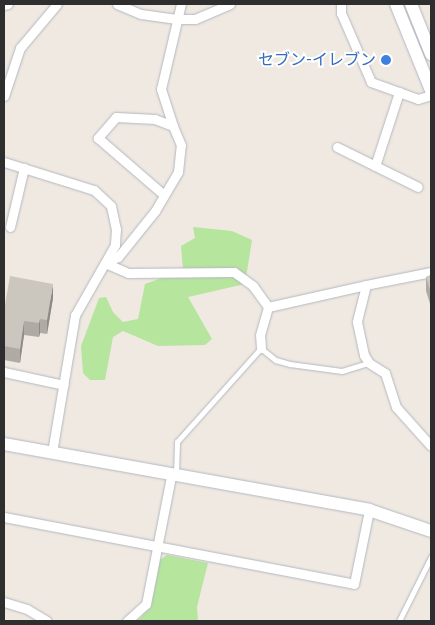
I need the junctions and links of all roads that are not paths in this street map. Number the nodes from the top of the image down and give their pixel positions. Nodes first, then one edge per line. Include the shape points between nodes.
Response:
1 (8, 4) edge
2 (57, 4) edge
3 (117, 4) edge
4 (181, 4) edge
5 (230, 4) edge
6 (341, 4) edge
7 (396, 4) edge
8 (411, 4) edge
9 (4, 5) edge
10 (177, 19) junction
11 (431, 54) edge
12 (431, 90) edge
13 (399, 92) junction
14 (431, 95) edge
15 (4, 96) edge
16 (173, 126) junction
17 (337, 147) dead end
18 (4, 162) edge
19 (375, 166) junction
20 (24, 168) junction
21 (418, 187) dead end
22 (164, 195) junction
23 (8, 215) edge
24 (10, 227) dead end
25 (106, 262) junction
26 (431, 272) edge
27 (366, 285) junction
28 (268, 307) junction
29 (261, 348) junction
30 (369, 363) junction
31 (4, 372) edge
32 (64, 385) junction
33 (4, 444) edge
34 (431, 446) edge
35 (52, 452) junction
36 (173, 477) junction
37 (369, 510) junction
38 (4, 517) edge
39 (431, 532) edge
40 (158, 546) junction
41 (431, 557) edge
42 (4, 602) edge
43 (47, 621) edge
44 (127, 621) edge
45 (398, 621) edge

1 - 9 street
2 - 15 street via 20,48
3 - 10 street via 141,14
4 - 10 street
5 - 10 street via 195,19
6 - 13 street via 341,13 371,82
7 - 12 street
8 - 11 street
10 - 16 street via 161,89
13 - 14 street via 418,99
13 - 19 street
16 - 22 street via 181,145 178,172
16 - 22 street via 155,119 116,117 98,138
17 - 19 street
18 - 20 street
19 - 21 street
20 - 23 street
20 - 25 street via 94,190 111,206 116,229 115,245
22 - 25 street via 118,257
23 - 24 street
25 - 28 street via 128,273 234,272 253,286
25 - 32 street via 75,314
26 - 27 street
27 - 28 street
27 - 30 street via 357,322 364,355
28 - 29 street via 260,335
29 - 30 lane via 276,360 290,364 342,370
29 - 36 lane via 177,442
30 - 34 street via 385,373 396,407
31 - 32 street
32 - 35 street
33 - 35 street
35 - 36 street
36 - 37 street
36 - 40 street
37 - 39 street
37 - 40 street via 354,584
38 - 40 street
40 - 44 street via 146,604
41 - 45 lane
42 - 43 street via 27,609

